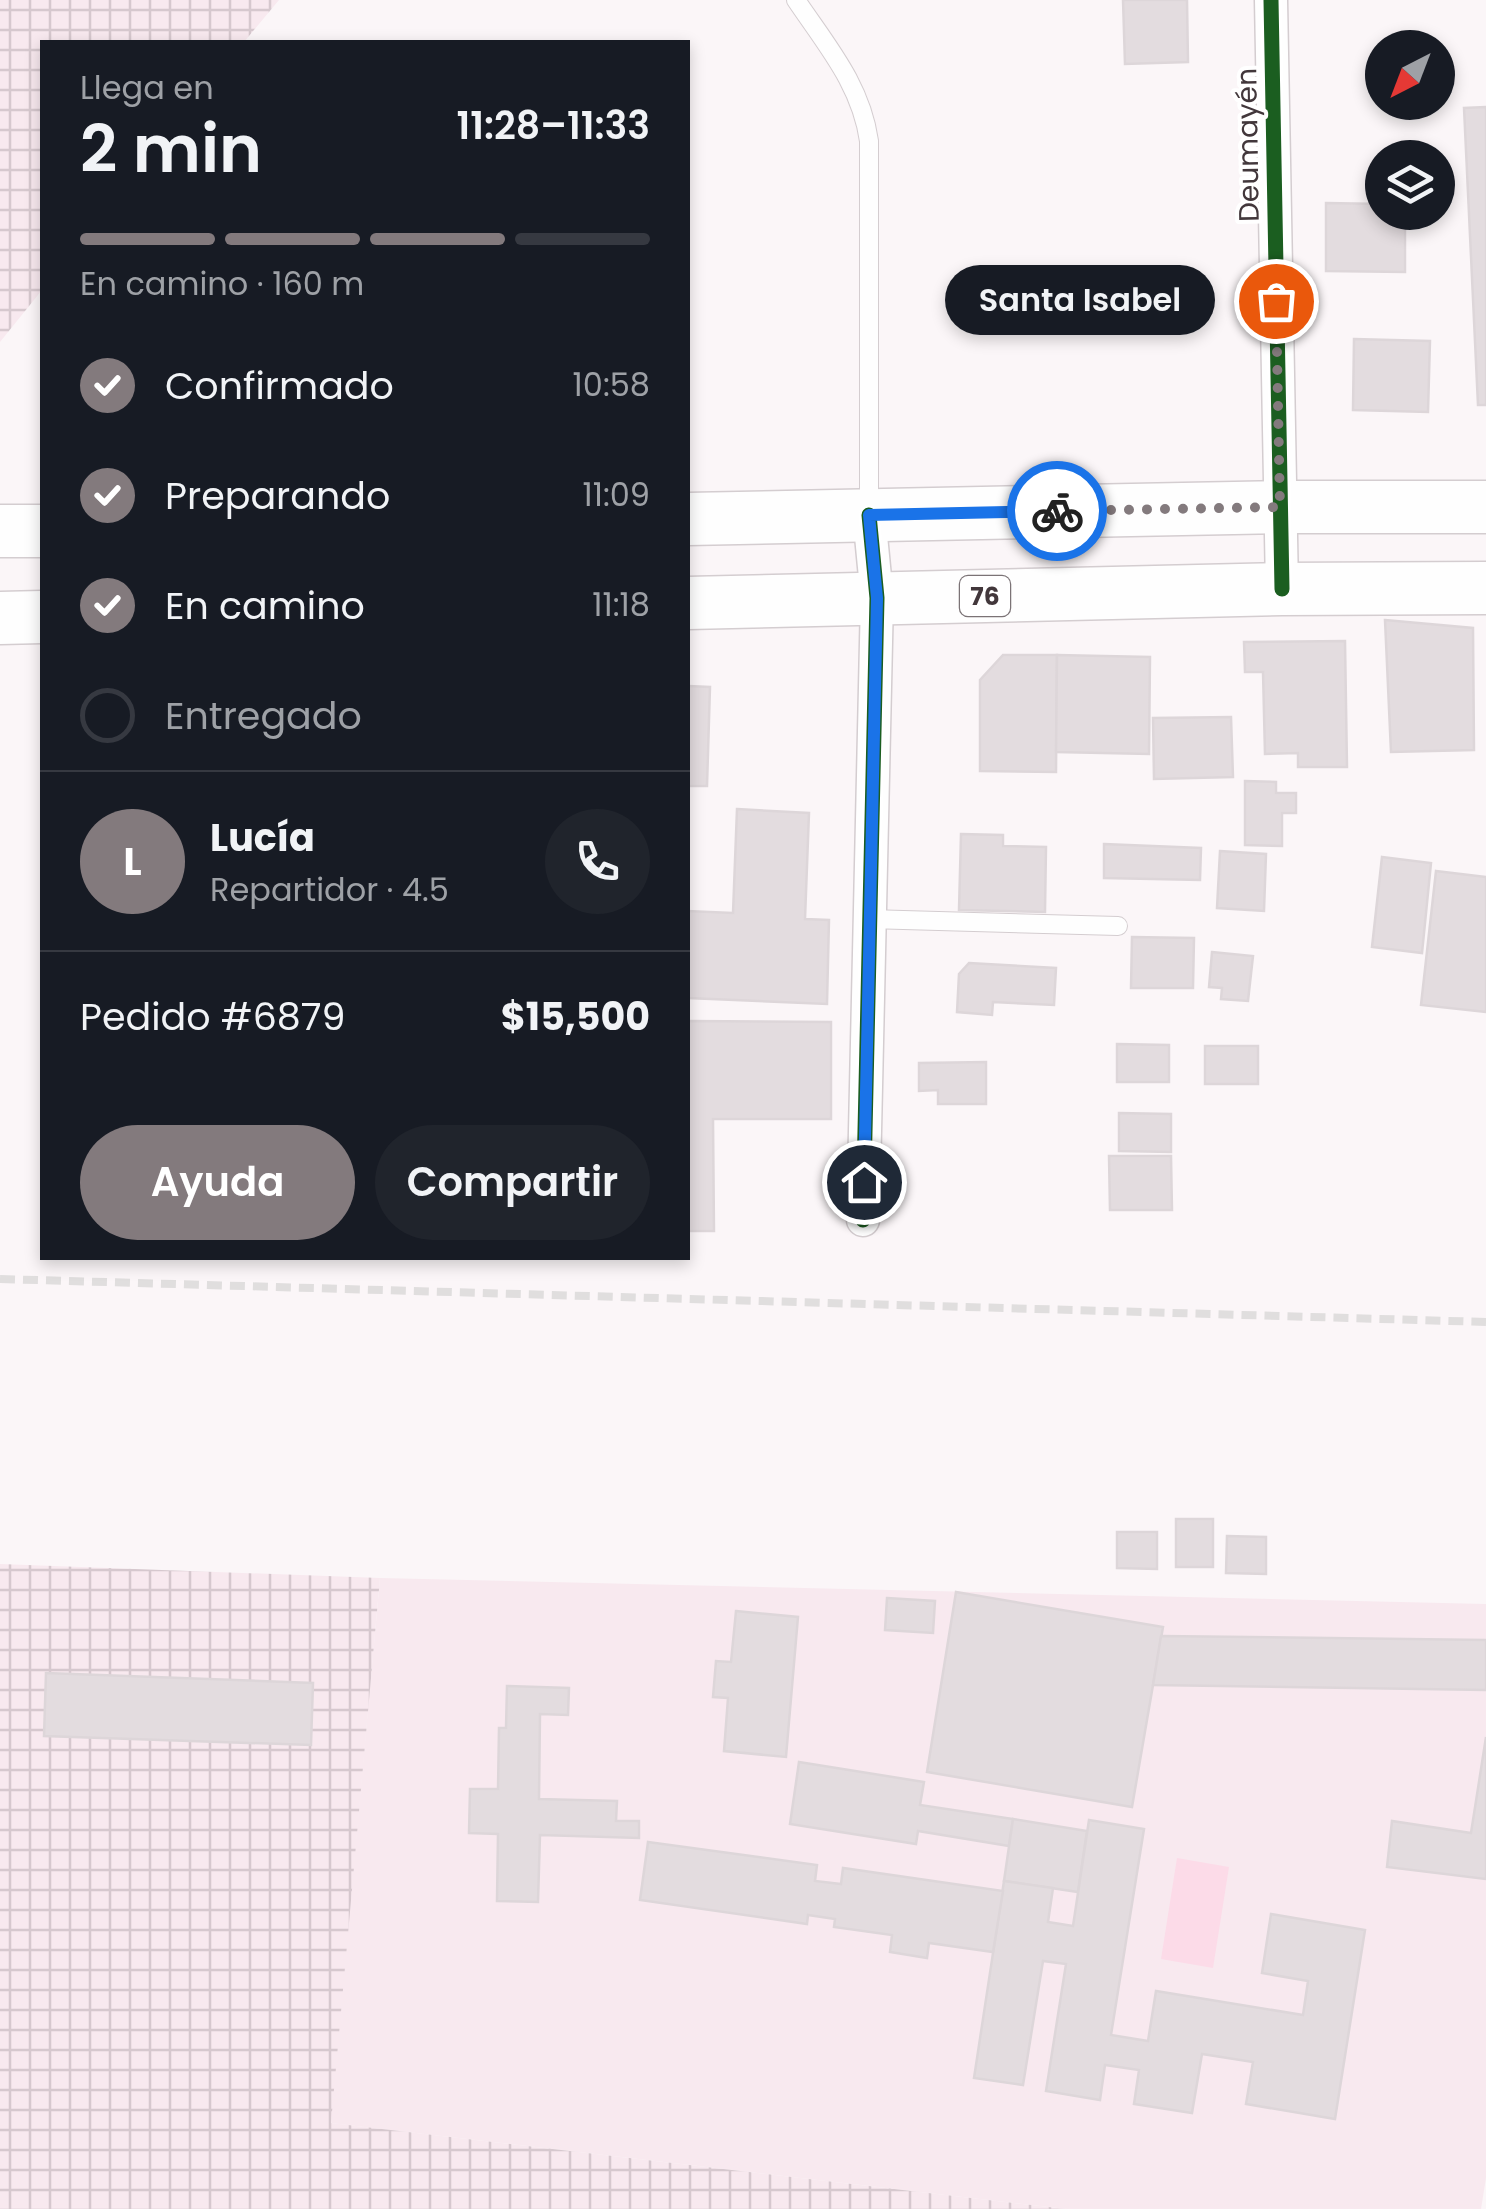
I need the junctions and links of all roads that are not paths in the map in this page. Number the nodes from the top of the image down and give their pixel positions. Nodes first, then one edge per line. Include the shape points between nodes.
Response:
1 (796, 0) edge
2 (1271, 0) edge
3 (1280, 507) junction
4 (1486, 507) edge
5 (869, 515) junction
6 (690, 518) edge
7 (40, 530) edge
8 (0, 532) edge
9 (1486, 588) edge
10 (1282, 589) junction
11 (877, 598) junction
12 (690, 602) edge
13 (40, 617) edge
14 (0, 618) edge
15 (868, 919) junction
16 (1118, 926) dead end
17 (863, 1220) dead end

1 - 5 lane via 854,89 869,141
2 - 3 street, Deumayén
3 - 4 main road
3 - 5 main road
3 - 10 street, Deumayén
5 - 6 main road
5 - 11 street
7 - 8 main road
9 - 10 main road, 76
10 - 11 main road, 76
11 - 12 main road, 76
11 - 15 street
13 - 14 main road
15 - 16 lane
15 - 17 street

